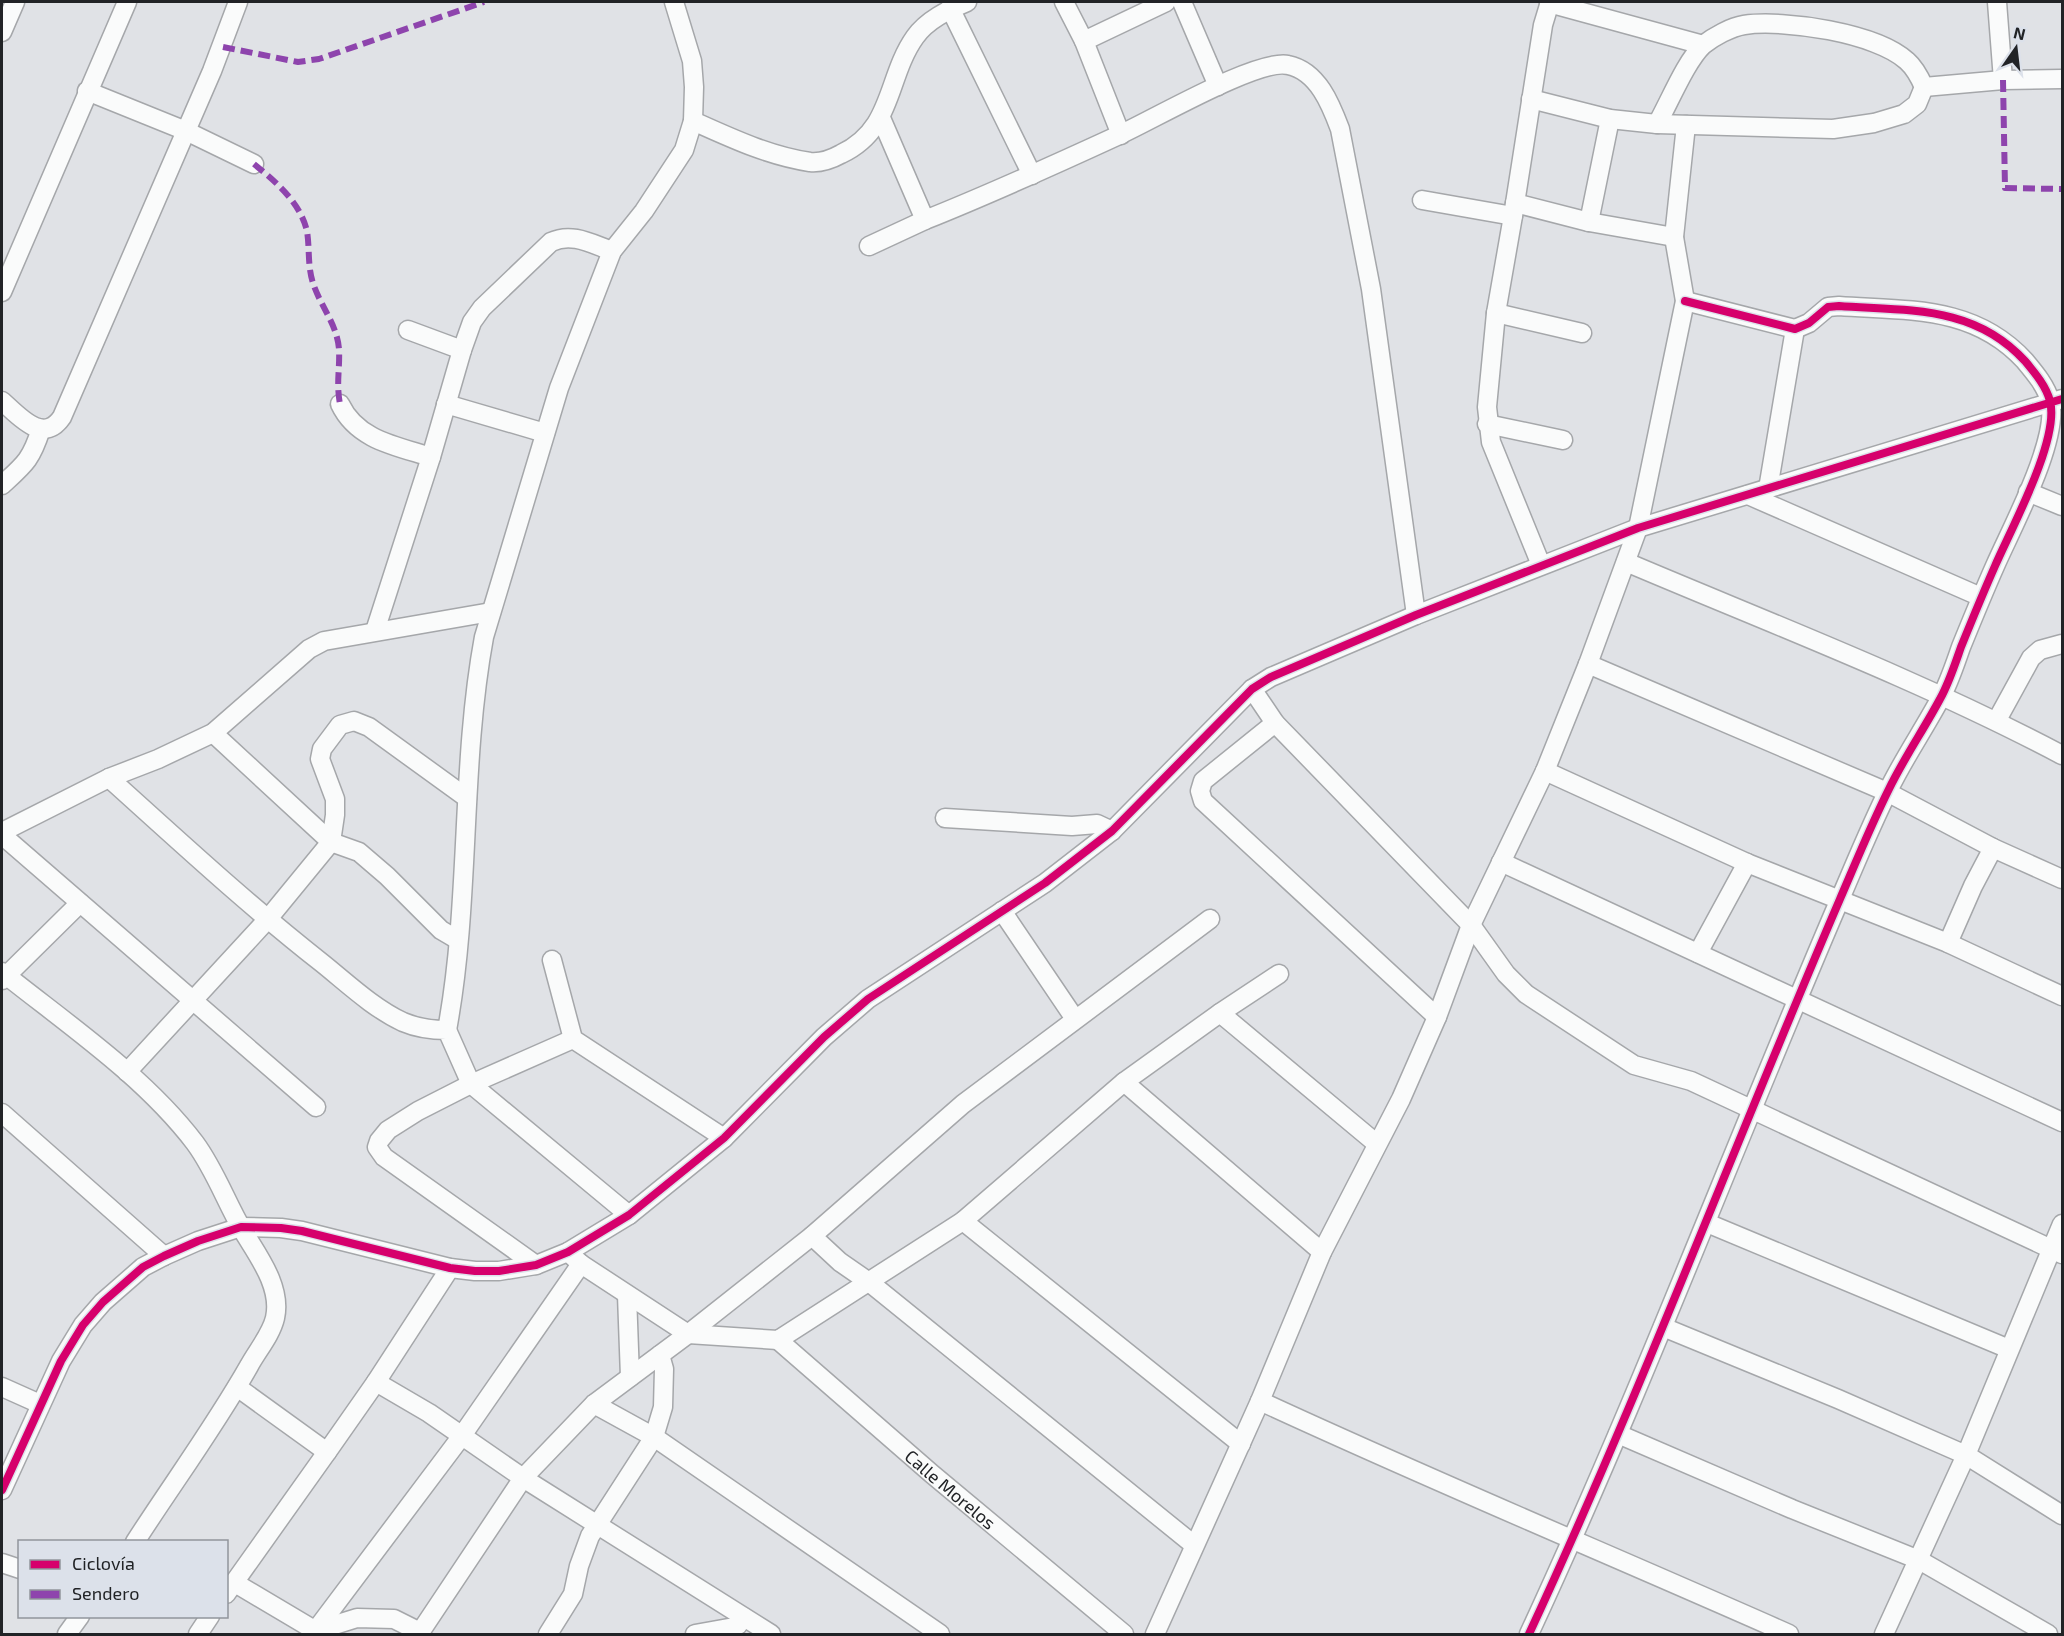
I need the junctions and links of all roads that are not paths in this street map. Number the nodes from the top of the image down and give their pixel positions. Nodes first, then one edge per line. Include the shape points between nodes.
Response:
1 (15, 2) edge
2 (127, 2) edge
3 (238, 2) edge
4 (674, 2) edge
5 (1064, 2) edge
6 (1166, 2) edge
7 (1182, 2) edge
8 (1549, 2) edge
9 (1998, 2) edge
10 (959, 5) edge
11 (1613, 10) edge
12 (2, 32) edge
13 (1084, 41) junction
14 (1703, 45) junction
15 (2062, 79) edge
16 (2003, 80) junction
17 (1218, 86) junction
18 (1924, 87) junction
19 (87, 91) junction
20 (1531, 99) junction
21 (881, 118) junction
22 (1610, 119) junction
23 (693, 122) junction
24 (1657, 124) junction
25 (1686, 125) junction
26 (186, 131) junction
27 (1121, 135) junction
28 (254, 164) dead end
29 (1032, 175) junction
30 (1422, 200) dead end
31 (1514, 209) junction
32 (925, 220) junction
33 (1589, 222) junction
34 (1674, 237) junction
35 (869, 246) dead end
36 (612, 251) junction
37 (2, 292) edge
38 (1685, 302) junction
39 (1496, 313) junction
40 (1795, 329) junction
41 (408, 330) dead end
42 (1582, 333) dead end
43 (462, 350) junction
44 (2, 401) edge
45 (2057, 401) edge
46 (340, 404) dead end
47 (446, 404) junction
48 (1487, 424) junction
49 (41, 429) junction
50 (545, 433) junction
51 (1563, 440) dead end
52 (431, 457) junction
53 (2, 485) edge
54 (1768, 489) junction
55 (2028, 492) junction
56 (1748, 495) junction
57 (2062, 506) edge
58 (1638, 528) junction
59 (1626, 561) junction
60 (1541, 565) junction
61 (1982, 597) junction
62 (491, 612) junction
63 (1416, 615) junction
64 (375, 631) junction
65 (2062, 644) edge
66 (1588, 664) junction
67 (1252, 689) junction
68 (1942, 696) junction
69 (1997, 720) junction
70 (1275, 723) junction
71 (213, 734) junction
72 (2062, 755) edge
73 (1545, 771) junction
74 (109, 778) junction
75 (1887, 792) junction
76 (467, 798) junction
77 (945, 818) dead end
78 (1112, 831) junction
79 (2, 834) edge
80 (331, 842) junction
81 (1993, 848) junction
82 (1500, 862) junction
83 (1747, 863) junction
84 (2062, 879) edge
85 (1840, 900) junction
86 (80, 903) junction
87 (1002, 911) junction
88 (1210, 919) dead end
89 (267, 920) junction
90 (1471, 925) junction
91 (458, 939) junction
92 (1948, 942) junction
93 (1698, 952) junction
94 (552, 960) dead end
95 (1279, 974) dead end
96 (3, 976) edge
97 (2062, 996) edge
98 (1799, 999) junction
99 (192, 1000) junction
100 (1220, 1013) junction
101 (1437, 1017) junction
102 (1075, 1018) junction
103 (447, 1030) junction
104 (573, 1039) junction
105 (128, 1072) junction
106 (1124, 1082) junction
107 (471, 1084) junction
108 (316, 1107) dead end
109 (1754, 1109) junction
110 (2, 1113) edge
111 (2062, 1122) edge
112 (724, 1138) junction
113 (1377, 1144) junction
114 (629, 1215) junction
115 (963, 1221) junction
116 (1707, 1222) junction
117 (2062, 1224) edge
118 (241, 1227) junction
119 (812, 1236) junction
120 (2057, 1251) edge
121 (1323, 1252) junction
122 (164, 1256) junction
123 (574, 1258) junction
124 (536, 1264) junction
125 (450, 1268) junction
126 (869, 1282) junction
127 (627, 1295) junction
128 (1663, 1327) junction
129 (688, 1334) junction
130 (778, 1340) junction
131 (2009, 1349) junction
132 (660, 1355) junction
133 (630, 1377) junction
134 (376, 1382) junction
135 (2, 1387) edge
136 (237, 1387) junction
137 (1260, 1401) junction
138 (40, 1404) junction
139 (594, 1404) junction
140 (1618, 1434) junction
141 (461, 1437) junction
142 (654, 1437) junction
143 (1241, 1444) junction
144 (327, 1452) junction
145 (1966, 1455) junction
146 (523, 1478) junction
147 (2, 1491) edge
148 (2062, 1515) edge
149 (597, 1525) junction
150 (1574, 1539) junction
151 (136, 1540) edge
152 (1194, 1545) junction
153 (1919, 1560) junction
154 (2, 1563) edge
155 (18, 1568) edge
156 (231, 1588) edge
157 (743, 1617) junction
158 (79, 1618) edge
159 (209, 1618) edge
160 (316, 1633) edge
161 (420, 1633) edge
162 (67, 1635) edge
163 (198, 1635) edge
164 (548, 1635) edge
165 (695, 1635) edge
166 (771, 1635) edge
167 (940, 1635) edge
168 (1124, 1635) edge
169 (1155, 1635) edge
170 (1529, 1635) edge
171 (1789, 1635) edge
172 (1884, 1635) edge
173 (2048, 1635) edge

1 - 12 street
2 - 19 street
3 - 26 street
4 - 23 street via 692,61
5 - 13 street
6 - 13 street
7 - 17 street
8 - 11 street
8 - 20 street
9 - 16 street
10 - 21 street via 932,20 911,43
10 - 29 street
11 - 14 street
13 - 27 street
14 - 18 street via 1742,25 1828,30 1858,37 1906,60
14 - 24 street
15 - 16 street
16 - 18 street
17 - 27 street
17 - 63 street via 1264,67 1288,65 1322,89 1336,118 1371,290
18 - 25 street via 1917,104 1904,114 1833,129
19 - 26 street
19 - 37 street
20 - 22 street
20 - 31 street
21 - 23 street via 854,148 830,160 812,162 747,145
21 - 32 street
22 - 24 street
22 - 33 street
23 - 36 street via 684,150
24 - 25 street
25 - 34 street
26 - 28 street
26 - 49 street via 62,417 52,428
27 - 29 street
29 - 32 street
30 - 31 street
31 - 33 street
31 - 39 street
32 - 35 street
33 - 34 street
34 - 38 street
36 - 43 street via 563,236 551,242 482,308 472,322
36 - 50 street
38 - 40 street
38 - 58 street
39 - 42 street
39 - 48 street
40 - 45 street via 1828,307 1839,306 1939,313 1965,320 2019,354
40 - 54 street
41 - 43 street
43 - 47 street
44 - 49 street
45 - 54 street
45 - 55 street via 2046,446
46 - 52 street via 346,418 360,430
47 - 50 street
47 - 52 street
48 - 51 street
48 - 60 street
49 - 53 street via 33,453
50 - 62 street
52 - 64 street
54 - 56 street
55 - 57 street
55 - 61 street
56 - 58 street
56 - 61 street
58 - 59 street
58 - 60 street
59 - 66 street
59 - 68 street
60 - 63 street
61 - 68 street
62 - 64 street
62 - 76 street via 478,669
63 - 67 street via 1271,677
64 - 71 street via 324,641 309,648
65 - 69 street via 2040,650 2031,658
66 - 73 street
66 - 75 street
67 - 70 street
67 - 78 street
68 - 69 street
68 - 75 street
69 - 72 street
70 - 90 street
70 - 101 street via 1203,781 1203,801
71 - 74 street
71 - 80 street
73 - 82 street
73 - 83 street
74 - 79 street
74 - 89 street
75 - 81 street
75 - 85 street
76 - 80 street via 369,727 346,722 327,741 320,759 334,799
76 - 91 street
77 - 78 street via 1097,824
78 - 87 street via 1046,883
79 - 86 street
80 - 89 street
80 - 91 street via 359,852 441,930
81 - 84 street
81 - 92 street
82 - 90 street
82 - 93 street
83 - 85 street
83 - 93 street
85 - 92 street
85 - 98 street
86 - 96 street
86 - 99 street
87 - 102 street
87 - 112 street via 868,999 824,1037
88 - 102 street
89 - 99 street
89 - 103 street via 387,1013 416,1027
90 - 101 street
90 - 109 street via 1506,974 1526,994 1612,1052 1634,1065 1691,1081
91 - 103 street
92 - 97 street
93 - 98 street
94 - 104 street
95 - 100 street
96 - 105 street
98 - 109 street
98 - 111 street
99 - 105 street
99 - 108 street
100 - 106 street
100 - 113 street
101 - 113 street
102 - 119 street via 963,1104
103 - 107 street
104 - 107 street
104 - 112 street
105 - 118 street via 193,1142 209,1164
106 - 115 street
106 - 121 street
107 - 114 street
107 - 124 street via 388,1130 377,1147 384,1157
109 - 116 street
109 - 120 street
110 - 122 street
112 - 114 street
113 - 121 street
114 - 123 street
115 - 126 street
115 - 143 street
116 - 128 street
116 - 131 street
117 - 120 street
118 - 122 street
118 - 125 street via 302,1231
118 - 136 street via 269,1276 276,1308 273,1324
119 - 126 street
119 - 129 street
120 - 131 street
121 - 137 street
122 - 138 street via 123,1283 90,1318 61,1361
123 - 124 street
123 - 127 street
123 - 141 street
124 - 125 street via 499,1271
125 - 134 street
126 - 130 street
126 - 152 street
127 - 129 street
127 - 133 street
128 - 140 street
128 - 145 street
129 - 130 street
129 - 132 street
130 - 168 street, Calle Morelos
131 - 145 street
132 - 133 street
132 - 142 street via 664,1369 663,1407
133 - 139 street
134 - 141 street
134 - 144 street
135 - 138 street
136 - 144 street
136 - 151 street
137 - 143 street
137 - 150 street
138 - 147 street
139 - 142 street
139 - 146 street
140 - 150 street
140 - 153 street
141 - 146 street
141 - 160 street
142 - 149 street
142 - 167 street
143 - 152 street
144 - 156 street
145 - 148 street
145 - 153 street
146 - 149 street
146 - 161 street
149 - 157 street
149 - 164 street via 579,1566 573,1594
150 - 170 street
150 - 171 street
152 - 169 street
153 - 172 street
153 - 173 street
154 - 155 street
156 - 160 street
157 - 165 street via 734,1628
157 - 166 street
158 - 162 street
159 - 163 street
160 - 161 street via 357,1617 394,1619

